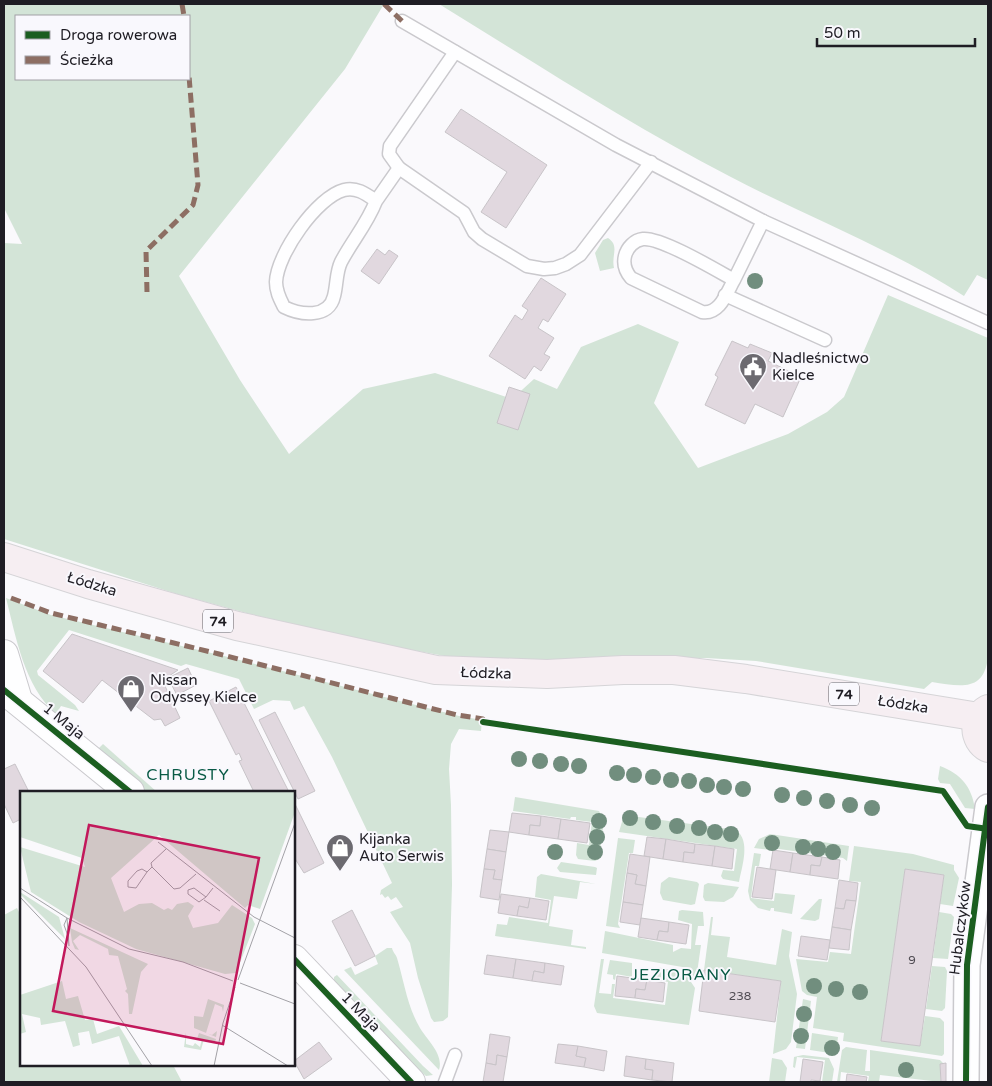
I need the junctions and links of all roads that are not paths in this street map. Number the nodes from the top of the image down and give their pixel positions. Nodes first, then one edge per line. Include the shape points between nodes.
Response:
1 (402, 20) dead end
2 (455, 52) junction
3 (651, 162) junction
4 (399, 168) junction
5 (376, 201) junction
6 (763, 221) junction
7 (734, 280) junction
8 (725, 295) junction
9 (988, 323) edge
10 (825, 340) dead end
11 (4, 557) edge
12 (4, 654) edge
13 (11, 695) edge
14 (984, 713) edge
15 (988, 748) edge
16 (129, 791) edge
17 (988, 807) edge
18 (295, 960) edge
19 (977, 982) edge
20 (456, 1055) dead end
21 (411, 1082) edge
22 (445, 1082) edge
23 (966, 1082) edge

1 - 2 lane
2 - 3 lane
2 - 4 lane via 390,146 389,154
3 - 4 lane via 580,255 566,264 544,269 527,266 482,239 474,232 464,213
3 - 6 lane
4 - 5 lane
5 - 5 lane via 359,190 344,190 316,208 301,227 278,272 277,291 284,307 292,312 310,314 329,305 334,296 340,263
6 - 7 lane
6 - 9 lane
7 - 8 lane
7 - 8 lane via 656,240 635,241 625,255 631,278 702,312 713,312
8 - 10 lane
11 - 14 main road, Łódzka / 74 via 237,626 436,670 547,674 674,670
12 - 13 street, 1 Maja
13 - 16 street, 1 Maja
14 - 15 main road, 74 via 976,728 978,739
17 - 19 street, Hubalczyków
18 - 21 street, 1 Maja
19 - 23 street, Hubalczyków
20 - 22 lane

